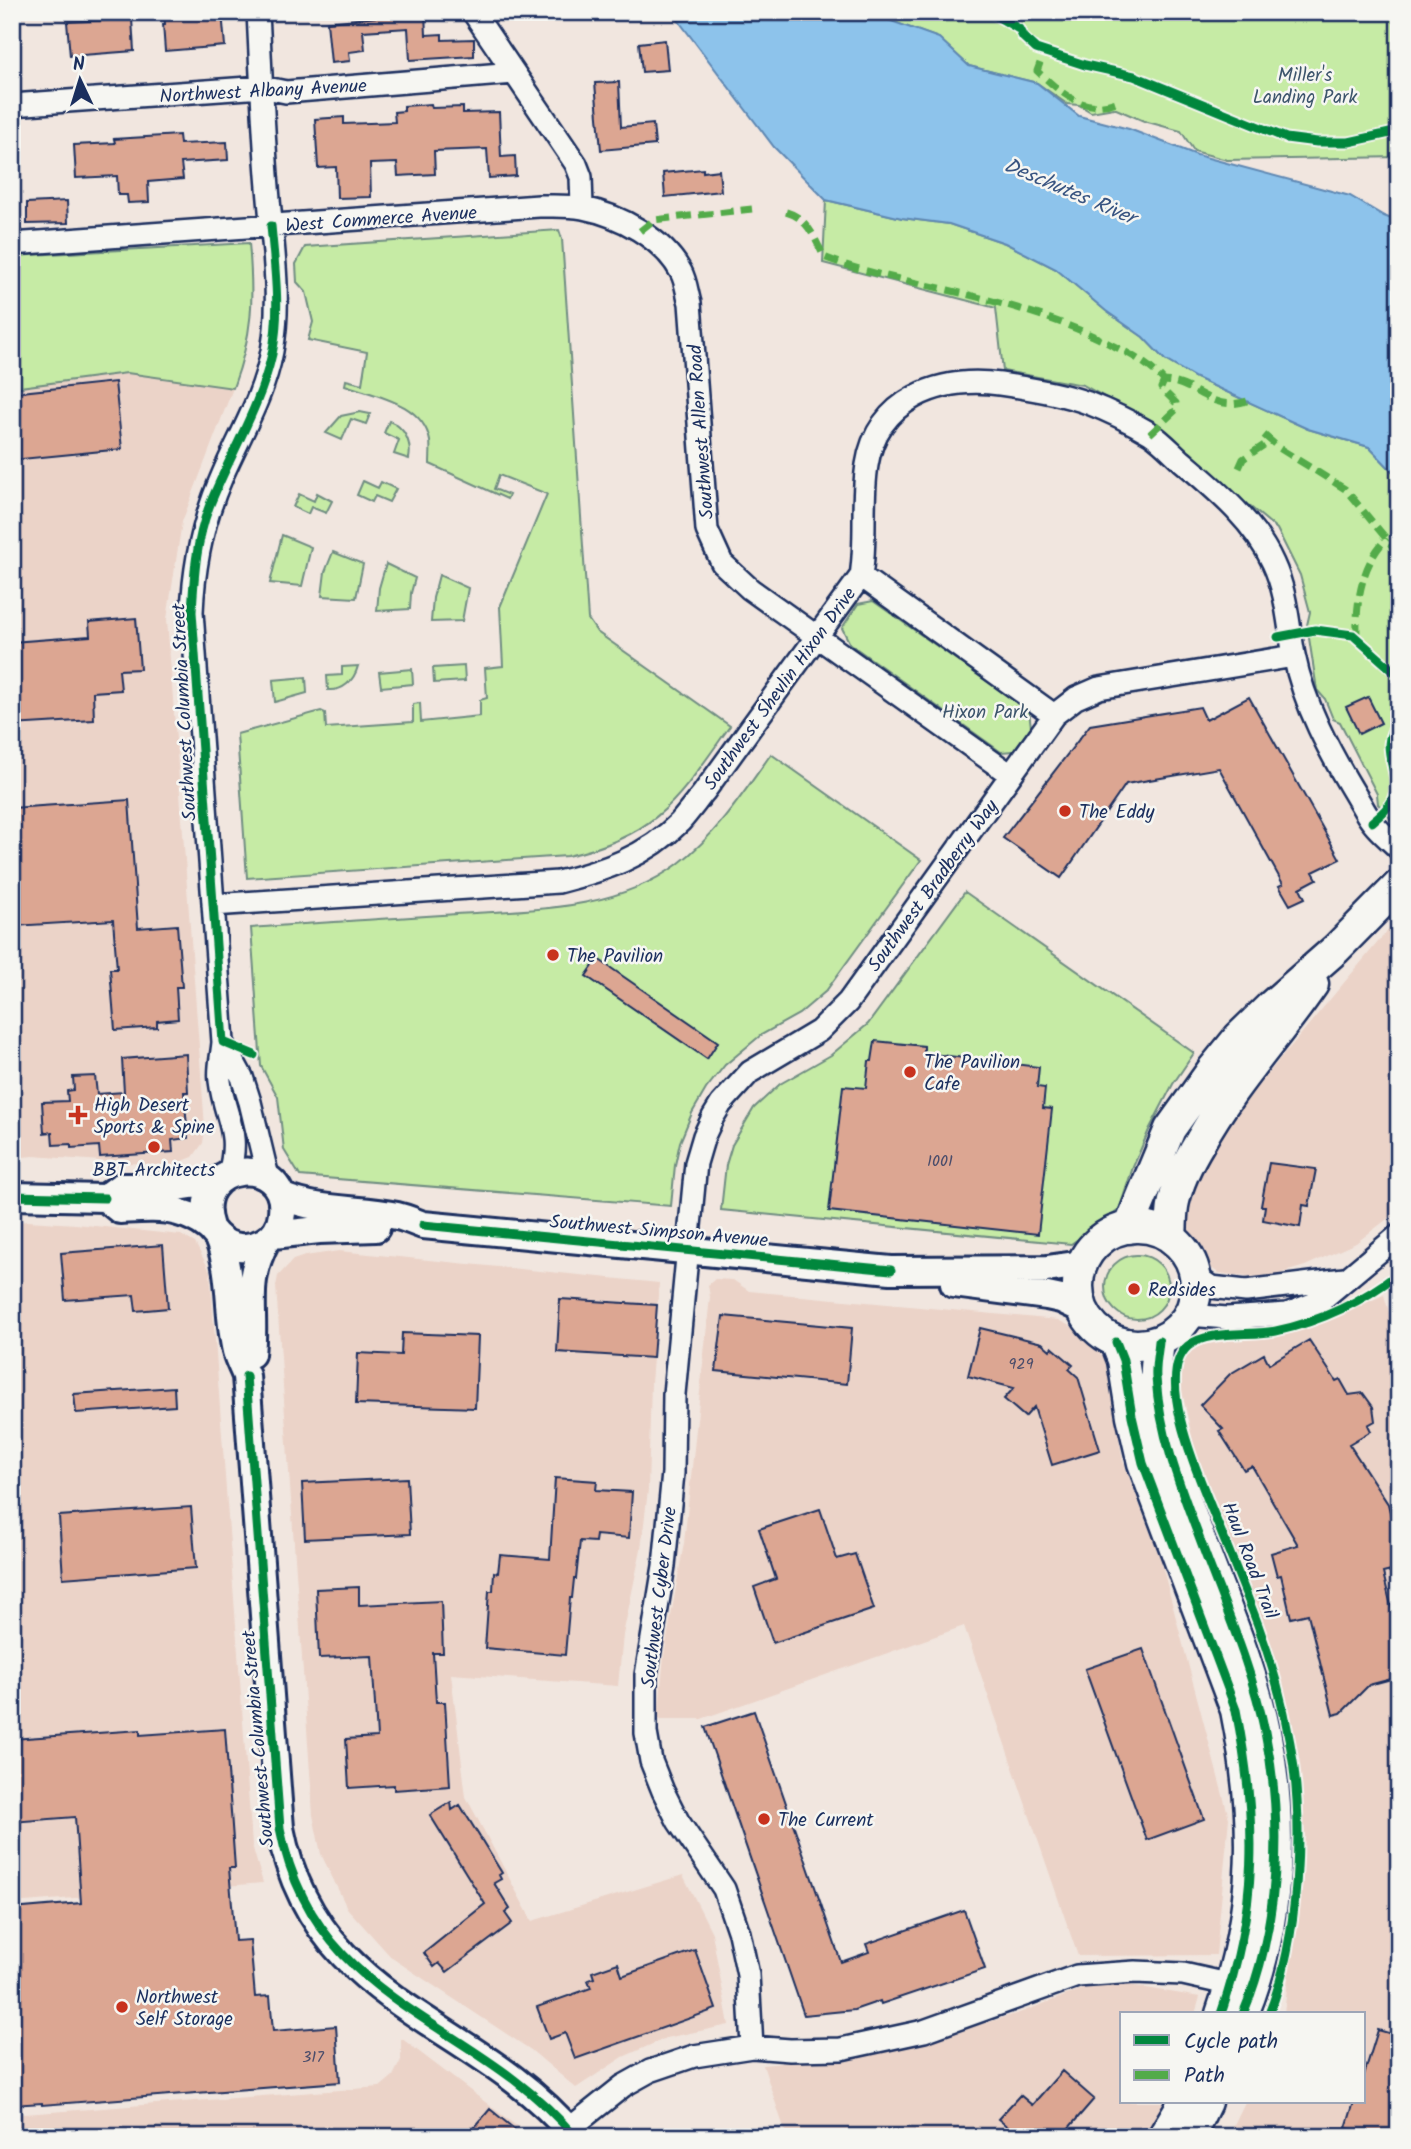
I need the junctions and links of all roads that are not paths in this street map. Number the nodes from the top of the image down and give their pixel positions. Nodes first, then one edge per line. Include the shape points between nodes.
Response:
1 (258, 12) edge
2 (473, 12) edge
3 (514, 74) junction
4 (262, 88) junction
5 (12, 105) edge
6 (582, 207) junction
7 (271, 226) junction
8 (12, 244) edge
9 (861, 576) junction
10 (817, 636) junction
11 (1294, 656) junction
12 (1054, 715) junction
13 (1011, 775) junction
14 (1399, 849) edge
15 (1394, 889) edge
16 (213, 905) junction
17 (1336, 949) junction
18 (223, 1042) junction
19 (223, 1177) junction
20 (275, 1186) junction
21 (12, 1196) edge
22 (105, 1198) junction
23 (423, 1225) junction
24 (1129, 1228) junction
25 (214, 1233) junction
26 (1399, 1236) edge
27 (270, 1238) junction
28 (1171, 1238) junction
29 (689, 1250) junction
30 (1082, 1264) junction
31 (891, 1270) junction
32 (1195, 1276) junction
33 (1343, 1279) junction
34 (1082, 1309) junction
35 (1189, 1315) junction
36 (1159, 1341) junction
37 (1116, 1342) junction
38 (246, 1376) junction
39 (1243, 1996) edge
40 (1223, 2012) edge
41 (752, 2047) junction
42 (1183, 2104) edge
43 (1205, 2104) edge
44 (567, 2134) edge
45 (1163, 2137) edge
46 (1189, 2137) edge

1 - 4 street, Southwest Columbia Street
2 - 3 street
3 - 4 street, Northwest Albany Avenue via 285,92
3 - 6 street via 576,164
4 - 5 street, Northwest Albany Avenue
4 - 7 street, Southwest Columbia Street
6 - 7 street, West Commerce Avenue via 539,206
6 - 10 street, Southwest Allen Road via 640,231 683,275 690,303 707,530 722,563 750,589
7 - 8 street, West Commerce Avenue
7 - 16 street, Southwest Columbia Street via 277,294 272,354 253,410 208,510 194,576 192,612
9 - 10 street, Southwest Shevlin Hixon Drive
9 - 11 street, Southwest Shevlin Hixon Drive via 867,464 886,418 912,397 945,385 982,382 1020,387 1088,403 1150,434 1222,495 1273,562 1284,594
9 - 12 street
10 - 13 street, Southwest Allen Road
10 - 16 street, Southwest Shevlin Hixon Drive via 679,823 646,850 604,870 558,882
11 - 12 street, Southwest Bradberry Way via 1099,688
11 - 14 street, Southwest Shevlin Hixon Drive via 1310,705 1340,769 1372,822
12 - 13 street, Southwest Bradberry Way
13 - 29 street, Southwest Bradberry Way via 848,1002 819,1031 750,1072 721,1104 696,1163
15 - 17 main road
16 - 18 street, Southwest Columbia Street
17 - 24 main road via 1239,1037 1213,1069 1170,1129
17 - 28 main road via 1212,1119 1178,1185
18 - 19 street, Southwest Columbia Street via 219,1078 234,1133
18 - 20 street, Southwest Columbia Street via 242,1077
19 - 20 street via 256,1172
19 - 22 street via 200,1185 120,1187
19 - 25 street via 206,1203
20 - 23 street, Southwest Simpson Avenue via 299,1204 398,1216
20 - 27 street via 283,1210
21 - 22 street
22 - 25 street via 120,1210 177,1211
23 - 27 street, Southwest Simpson Avenue
23 - 29 street, Southwest Simpson Avenue
24 - 28 main road via 1151,1229
24 - 30 main road via 1110,1234 1093,1247
25 - 27 street via 241,1247 253,1247
25 - 38 street, Southwest Columbia Street via 224,1252 236,1351
26 - 33 street
27 - 38 street, Southwest Columbia Street via 251,1282 252,1351
28 - 32 main road via 1182,1248
29 - 31 street, Southwest Simpson Avenue
29 - 41 street, Southwest Cyber Drive via 674,1394 673,1473 664,1566 646,1675 646,1733 663,1791 724,1889 739,1933 748,1975
30 - 31 street, Southwest Simpson Avenue via 1047,1269
30 - 34 main road via 1077,1287
31 - 34 street, Southwest Simpson Avenue via 1054,1298
32 - 33 street via 1211,1287 1246,1291
32 - 35 main road
33 - 35 street via 1320,1301 1287,1314
34 - 37 main road via 1096,1329
35 - 36 main road via 1176,1331
36 - 37 main road via 1138,1346
36 - 39 main road via 1156,1376 1162,1421 1246,1662 1265,1732 1276,1812 1272,1899
37 - 39 main road via 1143,1464 1236,1710 1243,1746 1252,1826
38 - 44 street, Southwest Columbia Street via 275,1778 285,1857 295,1882 334,1947 353,1966 401,2004 519,2082
39 - 40 main road
39 - 41 street via 1183,1974 1077,1976 924,2031 841,2049
41 - 44 street via 694,2056 650,2071 623,2086
42 - 45 main road
43 - 46 main road

